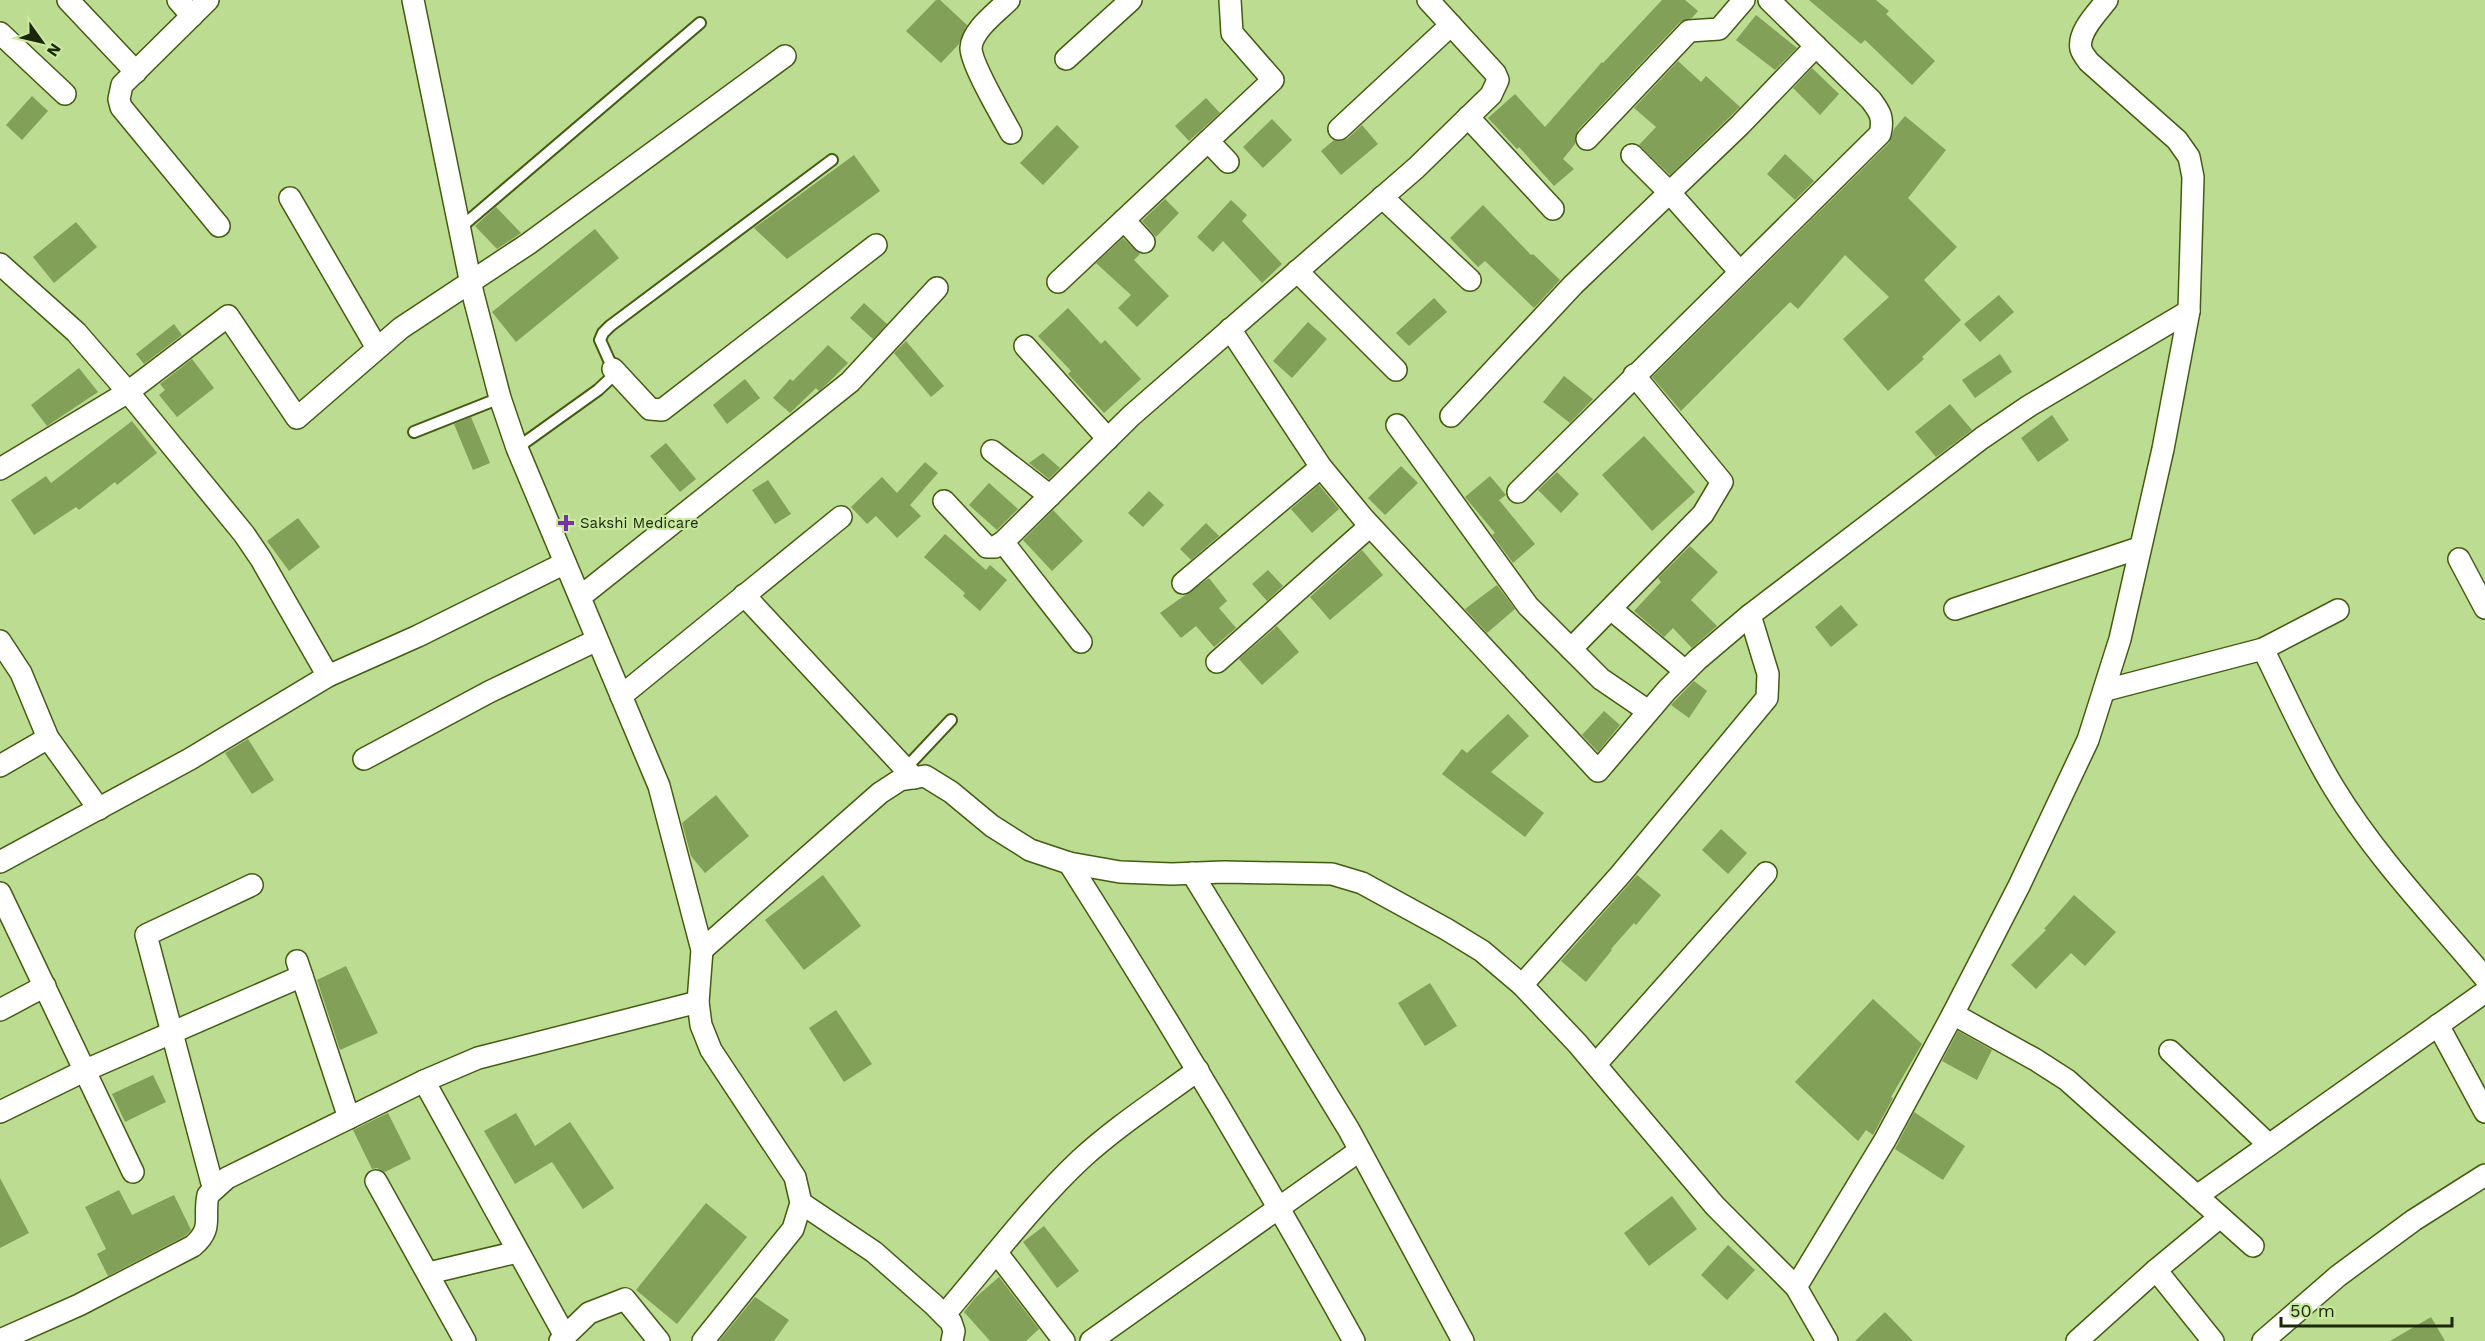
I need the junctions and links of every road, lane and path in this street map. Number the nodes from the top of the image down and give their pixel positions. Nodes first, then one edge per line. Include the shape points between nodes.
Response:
1 (68, 0) edge
2 (178, 0) edge
3 (208, 0) edge
4 (413, 0) edge
5 (1009, 0) edge
6 (1131, 0) edge
7 (1230, 0) edge
8 (1428, 0) edge
9 (1744, 0) edge
10 (1769, 0) edge
11 (2107, 0) edge
12 (192, 16) junction
13 (700, 23) dead end
14 (1451, 25) junction
15 (0, 33) edge
16 (1816, 46) junction
17 (785, 56) dead end
18 (1066, 59) dead end
19 (136, 72) junction
20 (64, 94) dead end
21 (1468, 117) junction
22 (1339, 129) dead end
23 (1011, 133) dead end
24 (1587, 140) dead end
25 (1208, 141) junction
26 (1632, 155) dead end
27 (832, 160) dead end
28 (1228, 162) dead end
29 (1670, 193) junction
30 (1382, 197) junction
31 (290, 198) dead end
32 (1553, 209) dead end
33 (1124, 220) junction
34 (219, 226) dead end
35 (459, 229) junction
36 (1144, 242) dead end
37 (876, 245) dead end
38 (0, 264) edge
39 (1297, 271) junction
40 (1740, 272) junction
41 (1470, 280) dead end
42 (470, 282) junction
43 (1058, 282) dead end
44 (937, 288) dead end
45 (2189, 311) junction
46 (1230, 329) junction
47 (1025, 346) dead end
48 (377, 348) junction
49 (613, 369) junction
50 (1396, 370) dead end
51 (1634, 375) junction
52 (128, 392) junction
53 (500, 398) junction
54 (1451, 416) dead end
55 (1397, 425) dead end
56 (414, 432) dead end
57 (1108, 439) junction
58 (517, 448) junction
59 (992, 451) dead end
60 (1321, 467) junction
61 (0, 469) edge
62 (1518, 492) dead end
63 (1050, 495) junction
64 (944, 501) dead end
65 (841, 517) dead end
66 (1370, 526) junction
67 (1003, 542) junction
68 (2139, 548) junction
69 (2459, 559) dead end
70 (565, 563) junction
71 (1183, 583) dead end
72 (744, 596) junction
73 (580, 597) junction
74 (2485, 608) edge
75 (1611, 609) junction
76 (1955, 609) dead end
77 (2338, 610) dead end
78 (1750, 615) junction
79 (597, 640) junction
80 (0, 641) edge
81 (1081, 642) dead end
82 (1571, 649) junction
83 (2263, 649) junction
84 (1217, 662) dead end
85 (1685, 671) junction
86 (328, 676) junction
87 (2106, 690) junction
88 (621, 696) junction
89 (1648, 711) junction
90 (951, 720) dead end
91 (48, 738) junction
92 (364, 759) dead end
93 (0, 766) edge
94 (909, 774) junction
95 (99, 810) junction
96 (0, 862) edge
97 (1070, 863) junction
98 (1192, 873) junction
99 (1766, 873) dead end
100 (252, 885) dead end
101 (0, 893) edge
102 (702, 950) junction
103 (2485, 978) edge
104 (1522, 985) junction
105 (45, 986) junction
106 (2485, 992) edge
107 (698, 1002) junction
108 (0, 1010) edge
109 (1953, 1014) junction
110 (2438, 1025) junction
111 (172, 1032) junction
112 (2170, 1051) dead end
113 (1596, 1065) junction
114 (86, 1070) junction
115 (1198, 1070) junction
116 (424, 1081) junction
117 (0, 1112) edge
118 (2485, 1112) edge
119 (349, 1118) junction
120 (2269, 1145) junction
121 (1359, 1151) junction
122 (133, 1172) dead end
123 (2485, 1175) edge
124 (376, 1181) dead end
125 (213, 1187) junction
126 (2197, 1196) junction
127 (801, 1203) junction
128 (1280, 1207) junction
129 (2220, 1217) junction
130 (2253, 1246) dead end
131 (517, 1252) junction
132 (998, 1253) junction
133 (2156, 1270) junction
134 (429, 1273) junction
135 (1796, 1287) junction
136 (944, 1315) junction
137 (563, 1339) edge
138 (0, 1340) edge
139 (465, 1341) edge
140 (659, 1341) edge
141 (703, 1341) edge
142 (952, 1341) edge
143 (1064, 1341) edge
144 (1091, 1341) edge
145 (1354, 1341) edge
146 (1463, 1341) edge
147 (1827, 1341) edge
148 (2077, 1341) edge
149 (2213, 1341) edge
150 (2264, 1341) edge

1 - 19 street
2 - 12 street
3 - 12 street
4 - 35 street
5 - 23 street via 976,34 971,47 975,63
6 - 18 street
7 - 25 street via 1232,33 1273,80
8 - 14 street
9 - 24 street via 1719,29 1689,31
10 - 16 street
11 - 45 street via 2087,27 2081,49 2089,62 2177,140 2189,157 2193,177
12 - 19 street
13 - 35 lane
14 - 21 street via 1498,80 1491,95
14 - 22 street
15 - 20 street
16 - 29 street
16 - 40 street via 1881,113 1880,135
17 - 42 street
19 - 34 street via 122,85 118,99 121,107
21 - 30 street
21 - 32 street
25 - 28 street
25 - 33 street
26 - 29 street
27 - 49 lane via 603,333 600,340
29 - 40 street
29 - 54 street via 1573,285
30 - 39 street
30 - 41 street
31 - 48 street
33 - 36 street
33 - 43 street
35 - 42 street
37 - 49 street via 662,410 650,409
38 - 52 street via 76,332
39 - 46 street
39 - 50 street
40 - 51 street
42 - 48 street
42 - 53 street
44 - 73 street via 850,382
45 - 68 street via 2163,449
45 - 78 street via 2028,406
46 - 57 street
46 - 60 street
47 - 57 street
48 - 52 street via 297,418 228,316
49 - 58 lane via 613,376 598,390
51 - 62 street
51 - 75 street via 1722,482 1703,514
52 - 61 street
52 - 86 street via 255,550
53 - 56 lane
53 - 58 street
55 - 82 street via 1528,606
57 - 63 street
58 - 70 street
59 - 63 street
60 - 66 street
60 - 71 street
63 - 67 street
64 - 67 street via 987,547
65 - 72 street
66 - 84 street
66 - 89 street via 1598,771
67 - 81 street
68 - 76 street
68 - 87 street
69 - 74 street
70 - 73 street
70 - 86 street
72 - 88 street
72 - 94 street
73 - 79 street
75 - 82 street
75 - 85 street
77 - 83 street
78 - 85 street
78 - 104 street via 1768,674 1767,698 1620,875
79 - 88 street
79 - 92 street
80 - 91 street via 21,673
82 - 89 street via 1601,679
83 - 87 street
83 - 103 street via 2333,787 2377,850
85 - 89 street
86 - 95 street
87 - 109 street via 2088,740 2024,876
88 - 102 street via 658,786
90 - 94 lane
91 - 93 street
91 - 95 street
94 - 97 street via 925,777 951,792 992,826 1030,850
94 - 102 street via 880,793
95 - 96 street
97 - 98 street via 1120,872
97 - 115 street
98 - 104 street via 1332,874 1362,883 1482,951
98 - 121 street
99 - 113 street
100 - 111 street via 146,935
101 - 105 street
102 - 107 street
104 - 113 street
105 - 108 street
105 - 114 street
106 - 110 street
107 - 116 street via 478,1058
107 - 127 street via 701,1025 711,1050 795,1177
109 - 126 street via 2067,1080
109 - 135 street via 1885,1140
110 - 118 street
110 - 120 street
111 - 114 street
111 - 119 street via 299,968
111 - 125 street
112 - 120 street
113 - 135 street via 1715,1206
114 - 117 street
114 - 122 street
115 - 128 street
115 - 132 street via 1080,1160
116 - 119 street
116 - 131 street
119 - 125 street
120 - 126 street
121 - 128 street
121 - 146 street
123 - 150 street via 2414,1220 2338,1276
124 - 134 street
125 - 138 street via 207,1195 207,1227 203,1238 193,1246 79,1305
126 - 129 street
127 - 136 street via 874,1252
127 - 141 street via 793,1229
128 - 144 street
128 - 145 street
129 - 130 street
129 - 133 street
131 - 134 street
131 - 137 street
132 - 136 street
132 - 143 street
133 - 148 street
133 - 149 street
134 - 139 street
135 - 147 street
136 - 142 street via 954,1331
137 - 140 street via 589,1313 626,1299

